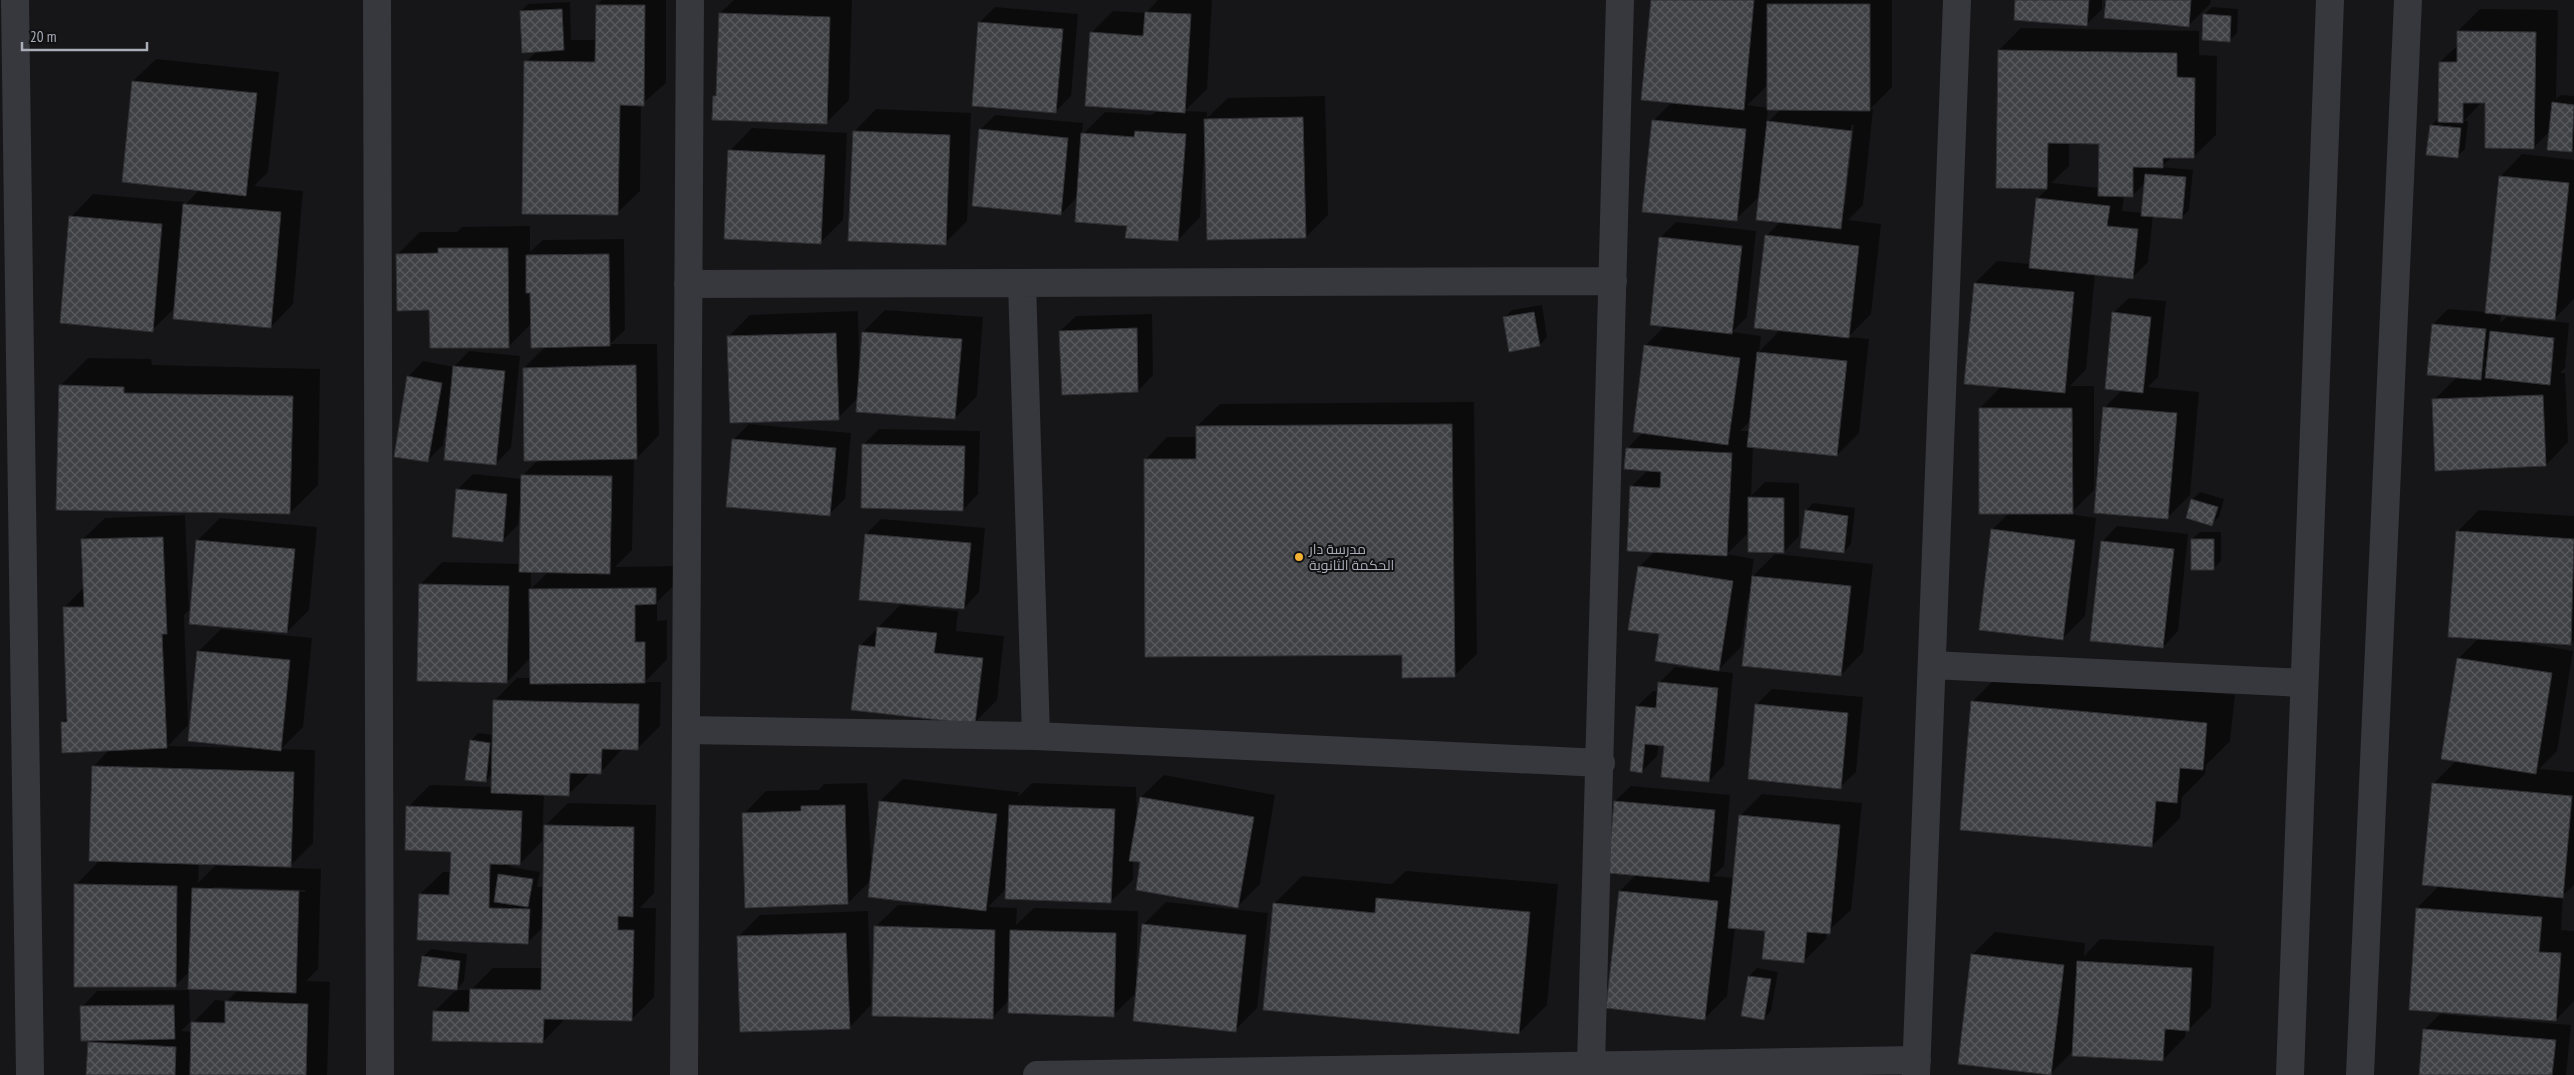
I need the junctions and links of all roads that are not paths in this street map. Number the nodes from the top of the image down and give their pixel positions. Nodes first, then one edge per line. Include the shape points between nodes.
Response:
1 (15, 0) edge
2 (377, 0) edge
3 (690, 0) edge
4 (1620, 0) edge
5 (1957, 0) edge
6 (2330, 0) edge
7 (2408, 0) edge
8 (8, 133) edge
9 (1613, 281) junction
10 (1022, 283) junction
11 (688, 284) junction
12 (1932, 665) junction
13 (2304, 683) junction
14 (686, 730) junction
15 (1036, 736) junction
16 (1601, 763) junction
17 (1591, 1065) junction
18 (1917, 1067) edge
19 (30, 1075) edge
20 (380, 1075) edge
21 (684, 1075) edge
22 (1037, 1075) edge
23 (2290, 1075) edge
24 (2360, 1075) edge

1 - 8 street
2 - 20 street
3 - 11 street
4 - 9 street
5 - 12 street
6 - 13 street
7 - 24 street
8 - 19 street
9 - 10 street
9 - 16 street
10 - 11 street
10 - 15 street
11 - 14 street
12 - 13 street
12 - 18 street
13 - 23 street
14 - 15 street
14 - 21 street
15 - 16 street
16 - 17 street
17 - 18 street
17 - 22 street

